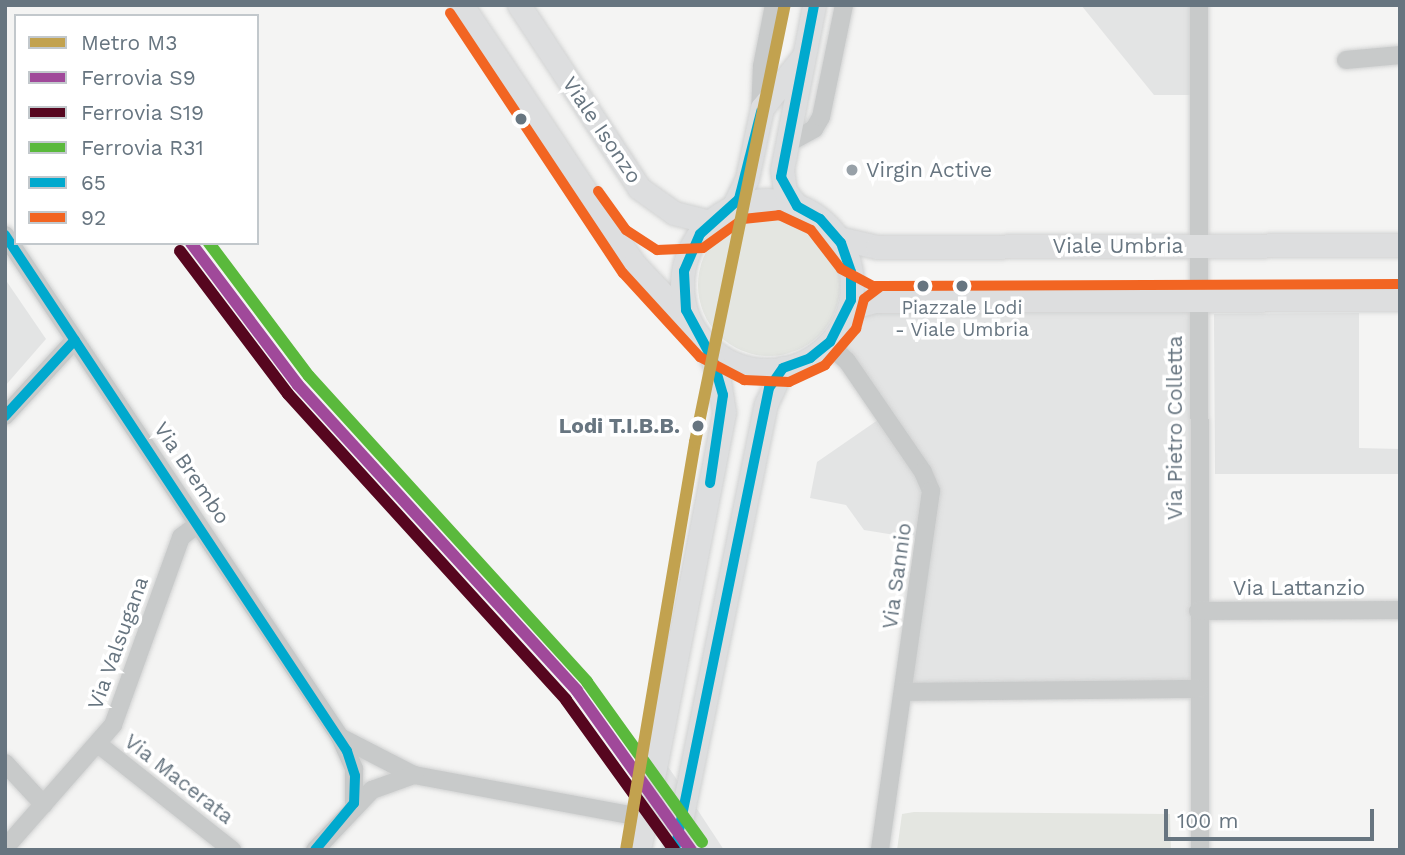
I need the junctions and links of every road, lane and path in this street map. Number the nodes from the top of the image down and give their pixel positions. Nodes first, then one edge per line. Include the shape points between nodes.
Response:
1 (462, 5) edge
2 (519, 5) edge
3 (774, 5) edge
4 (814, 5) edge
5 (844, 5) edge
6 (1199, 5) edge
7 (804, 55) junction
8 (1400, 55) edge
9 (1346, 61) dead end
10 (760, 114) junction
11 (787, 144) junction
12 (797, 206) junction
13 (733, 207) junction
14 (710, 222) junction
15 (5, 235) edge
16 (1400, 245) edge
17 (1197, 246) junction
18 (842, 248) junction
19 (1400, 299) edge
20 (1197, 301) junction
21 (849, 308) junction
22 (699, 334) junction
23 (75, 340) junction
24 (822, 350) junction
25 (783, 368) junction
26 (5, 416) edge
27 (198, 524) junction
28 (1400, 610) edge
29 (1198, 611) junction
30 (1199, 690) junction
31 (903, 692) junction
32 (340, 737) junction
33 (98, 744) junction
34 (5, 764) edge
35 (414, 775) junction
36 (355, 803) junction
37 (44, 805) junction
38 (645, 817) junction
39 (5, 848) edge
40 (317, 849) edge
41 (232, 850) edge
42 (639, 850) edge
43 (675, 850) edge
44 (880, 850) edge
45 (1200, 850) edge

1 - 22 main road via 634,264
2 - 14 main road, Viale Isonzo via 639,188 667,210
3 - 10 street via 762,66
4 - 7 main road
5 - 11 street via 820,121
6 - 17 street, Via Pietro Colletta
7 - 10 main road
7 - 11 main road
8 - 9 street
10 - 13 main road via 747,177
11 - 12 main road via 782,181
12 - 13 main road via 765,200
12 - 18 main road via 820,219
13 - 14 main road
14 - 22 main road via 694,242 684,271 683,295
15 - 23 street, Via Brembo
16 - 17 main road, Viale Umbria
17 - 18 main road, Viale Umbria
17 - 20 street, Via Pietro Colletta
18 - 21 main road via 852,285
19 - 20 main road
20 - 21 main road via 875,301
20 - 29 street, Via Pietro Colletta
21 - 24 main road
22 - 25 main road via 736,364
22 - 38 main road via 716,367 724,412
23 - 26 street
23 - 27 street, Via Brembo
24 - 25 main road
24 - 31 street, Via Sannio via 833,350 847,361 923,472 931,491
25 - 43 main road via 769,388
27 - 32 street, Via Brembo
27 - 33 street, Via Valsugana via 181,537 113,725
28 - 29 street, Via Lattanzio
29 - 30 street, Via Pietro Colletta
30 - 31 street
30 - 45 street, Via Pietro Colletta
31 - 44 street, Via Sannio
32 - 35 street, Via Brembo
32 - 36 street, Via Brembo via 354,769
33 - 37 street, Via Valsugana
33 - 41 street, Via Macerata
34 - 37 street
35 - 36 street via 387,781
35 - 38 street, Via Brembo
36 - 40 street
37 - 39 street, Via Valsugana
38 - 42 main road

